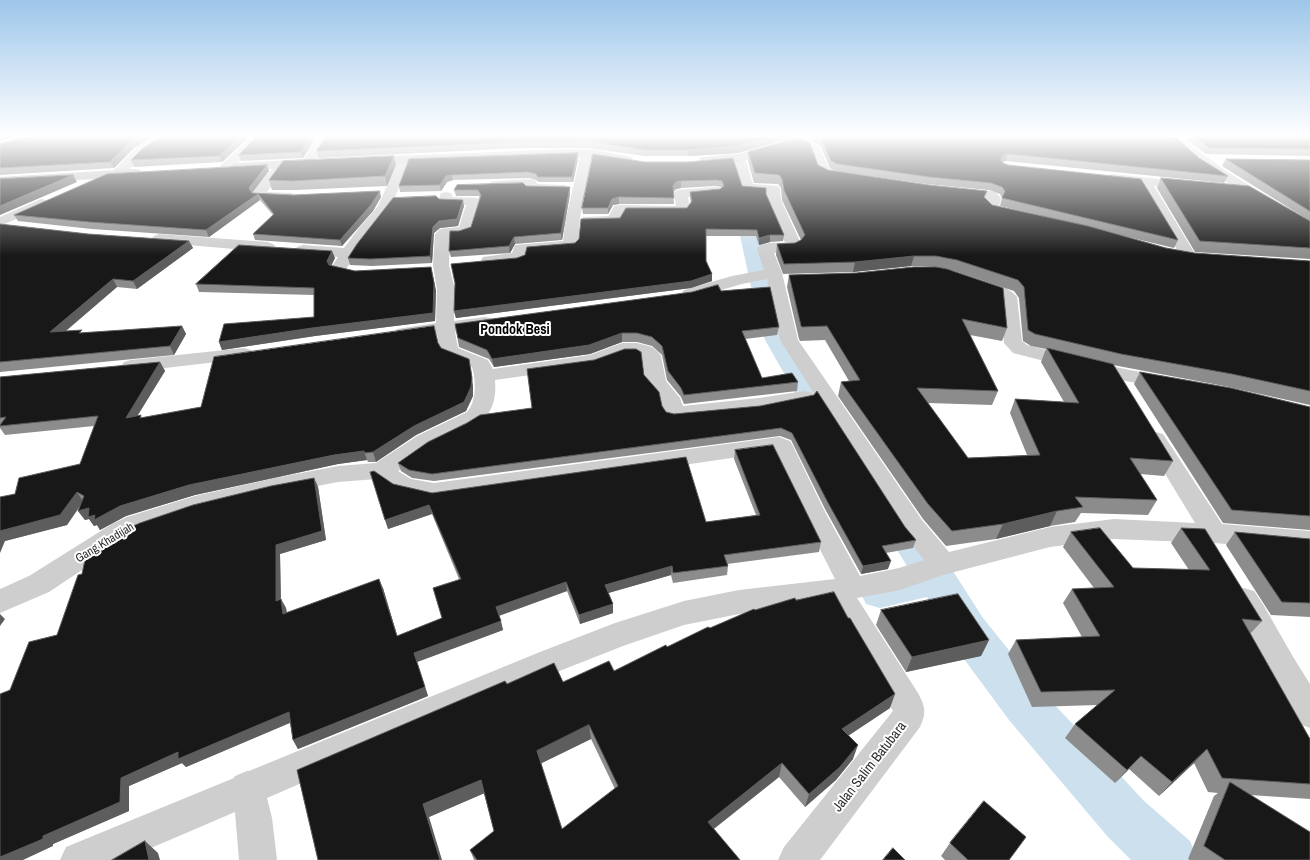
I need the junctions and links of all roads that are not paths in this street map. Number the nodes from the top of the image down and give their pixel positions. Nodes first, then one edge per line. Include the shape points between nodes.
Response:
1 (85, 176) edge
2 (102, 176) edge
3 (273, 176) edge
4 (398, 176) edge
5 (582, 176) edge
6 (741, 176) edge
7 (842, 176) edge
8 (1101, 176) edge
9 (1226, 176) edge
10 (858, 178) edge
11 (0, 181) edge
12 (1144, 181) junction
13 (479, 186) edge
14 (1206, 187) edge
15 (579, 188) junction
16 (1220, 188) edge
17 (70, 190) edge
18 (942, 190) edge
19 (1248, 190) junction
20 (715, 191) edge
21 (444, 193) dead end
22 (302, 196) edge
23 (56, 197) edge
24 (1025, 217) edge
25 (573, 220) junction
26 (0, 222) edge
27 (0, 225) edge
28 (19, 227) edge
29 (1310, 228) edge
30 (146, 238) edge
31 (347, 253) junction
32 (1168, 253) edge
33 (473, 262) edge
34 (352, 271) edge
35 (774, 276) junction
36 (956, 278) edge
37 (796, 280) edge
38 (670, 296) edge
39 (499, 320) edge
40 (445, 327) junction
41 (384, 334) edge
42 (264, 351) edge
43 (116, 367) edge
44 (1115, 373) junction
45 (483, 376) junction
46 (1185, 386) edge
47 (805, 397) edge
48 (1131, 399) edge
49 (1143, 418) edge
50 (381, 471) junction
51 (1310, 541) edge
52 (1217, 550) junction
53 (937, 566) junction
54 (844, 595) junction
55 (0, 601) edge
56 (1306, 700) edge
57 (250, 800) junction
58 (79, 860) edge
59 (258, 860) edge
60 (797, 860) edge

1 - 11 street
2 - 17 street
3 - 22 street via 259,195
4 - 31 street via 378,216
5 - 15 street
6 - 35 street via 748,188 773,189 774,200 794,246 765,249
7 - 10 street
8 - 12 street
9 - 19 street
12 - 14 street
12 - 32 street via 1196,257
13 - 15 street via 530,183 531,188
15 - 25 street
16 - 19 street
18 - 24 street via 990,196 994,198 990,208
19 - 29 street
20 - 25 street via 681,193 682,210 619,209 615,220
21 - 40 street via 445,201 474,202 466,230 443,234 440,267 446,290
23 - 26 street
25 - 33 street via 570,245 520,248 519,257
27 - 28 street
30 - 31 street
31 - 34 street via 338,269
35 - 37 street
35 - 38 street via 751,276 691,294
35 - 53 street via 789,340
36 - 44 street via 1008,297 1013,343 1020,349
39 - 40 street
40 - 41 street
40 - 45 street via 449,350 478,362 482,366
42 - 43 street
44 - 46 street
44 - 48 street
45 - 47 street via 594,360 622,349 637,348 651,356 656,382 670,398 674,413 759,405
45 - 50 street via 483,406 479,413 425,440
49 - 52 street
50 - 54 street, Jalan Salim Batubara via 404,486 434,492 649,460 779,444 812,510
50 - 55 street, Gang Khadijah via 338,474 275,486 195,505 136,524 39,584
51 - 52 street
52 - 53 street via 1114,529 1050,537
52 - 56 street via 1280,664
53 - 54 street
54 - 57 street via 739,602 684,613 650,624 551,661
54 - 60 street, Jalan Salim Batubara via 907,703 909,716
57 - 58 street
57 - 59 street

